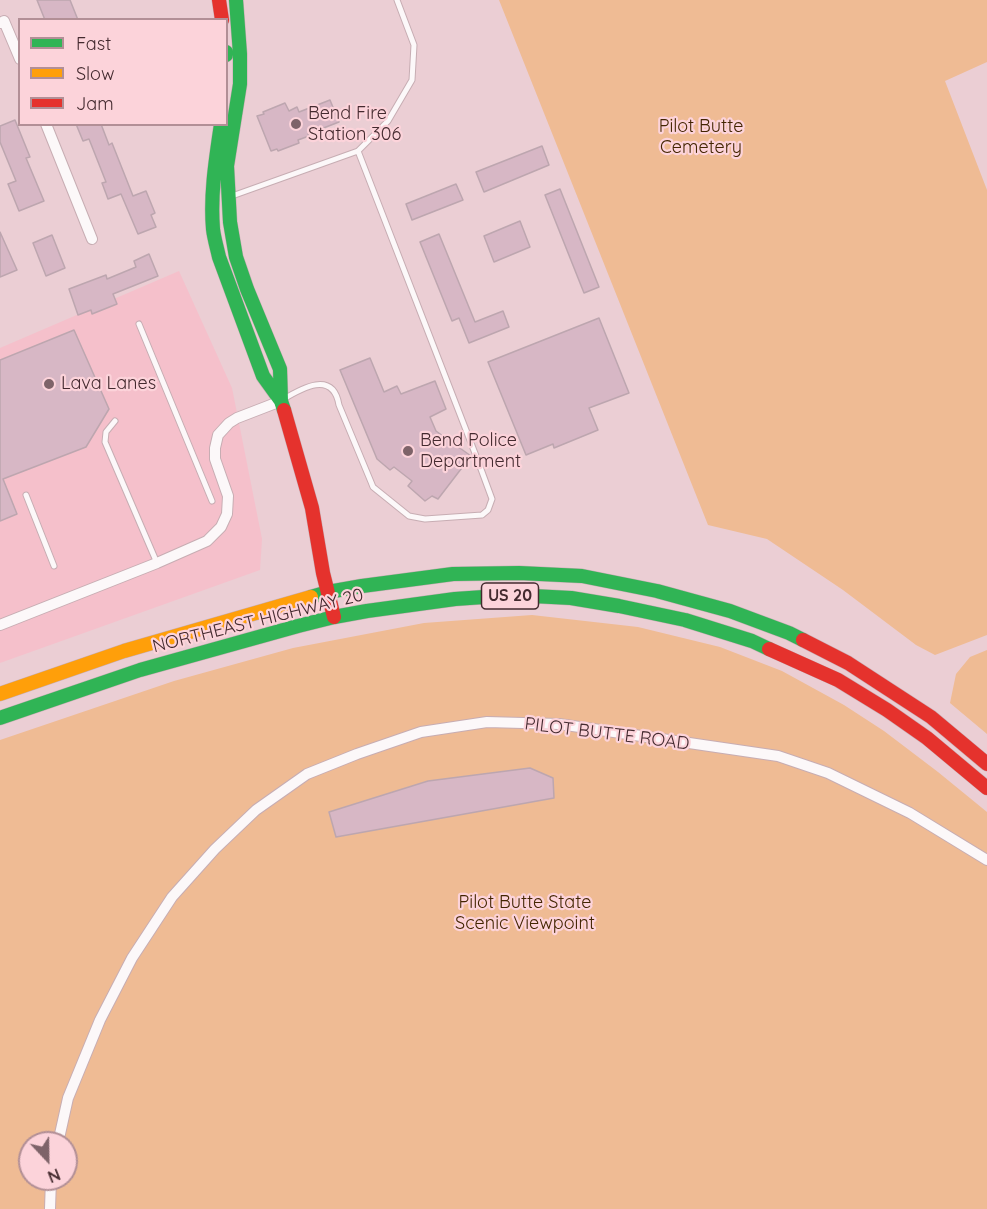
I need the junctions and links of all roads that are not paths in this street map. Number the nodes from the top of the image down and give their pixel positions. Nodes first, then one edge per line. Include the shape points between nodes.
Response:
1 (219, 0) edge
2 (236, 0) edge
3 (397, 0) edge
4 (222, 18) edge
5 (0, 23) edge
6 (18, 53) edge
7 (47, 126) edge
8 (221, 126) edge
9 (358, 151) junction
10 (213, 197) junction
11 (230, 197) junction
12 (92, 240) dead end
13 (139, 324) dead end
14 (281, 401) junction
15 (115, 422) dead end
16 (26, 495) dead end
17 (212, 501) dead end
18 (157, 563) junction
19 (54, 566) dead end
20 (328, 592) junction
21 (334, 617) junction
22 (0, 625) edge
23 (0, 694) edge
24 (0, 718) edge
25 (987, 764) edge
26 (987, 788) edge
27 (987, 860) edge
28 (61, 1131) edge
29 (51, 1191) edge
30 (50, 1209) edge

1 - 4 main road
2 - 11 main road via 240,84 227,166
3 - 9 lane via 414,45 412,80 388,121
5 - 6 street via 4,21
7 - 12 street
8 - 10 main road
9 - 11 lane
9 - 14 lane via 482,471 492,499 488,510 482,515 424,519 409,516 371,482 338,394 321,384 301,389
10 - 11 lane
10 - 14 main road via 219,257 263,376
11 - 14 main road via 236,257 280,369
13 - 17 lane
14 - 18 street via 237,418 223,428 215,448 228,496 221,527 207,541
14 - 20 main road via 310,503
15 - 18 lane via 106,432 105,442
16 - 19 lane
18 - 22 street
20 - 21 main road
20 - 23 main road, NORTHEAST HIGHWAY 20 / US 20 via 176,635
20 - 25 main road, NORTHEAST HIGHWAY 20 / US 20 via 453,574 519,573 582,576 657,591 730,611 789,633 848,663 931,717
21 - 24 main road, NORTHEAST HIGHWAY 20 / US 20 via 140,670
21 - 26 main road, NORTHEAST HIGHWAY 20 / US 20 via 455,598 513,595 571,598 685,620 752,641 838,680 927,738
27 - 28 street, PILOT BUTTE ROAD via 910,813 828,773 778,756 559,724 487,722 421,732 307,774 256,810 215,849 172,897 132,958 100,1020 68,1098
29 - 30 street

